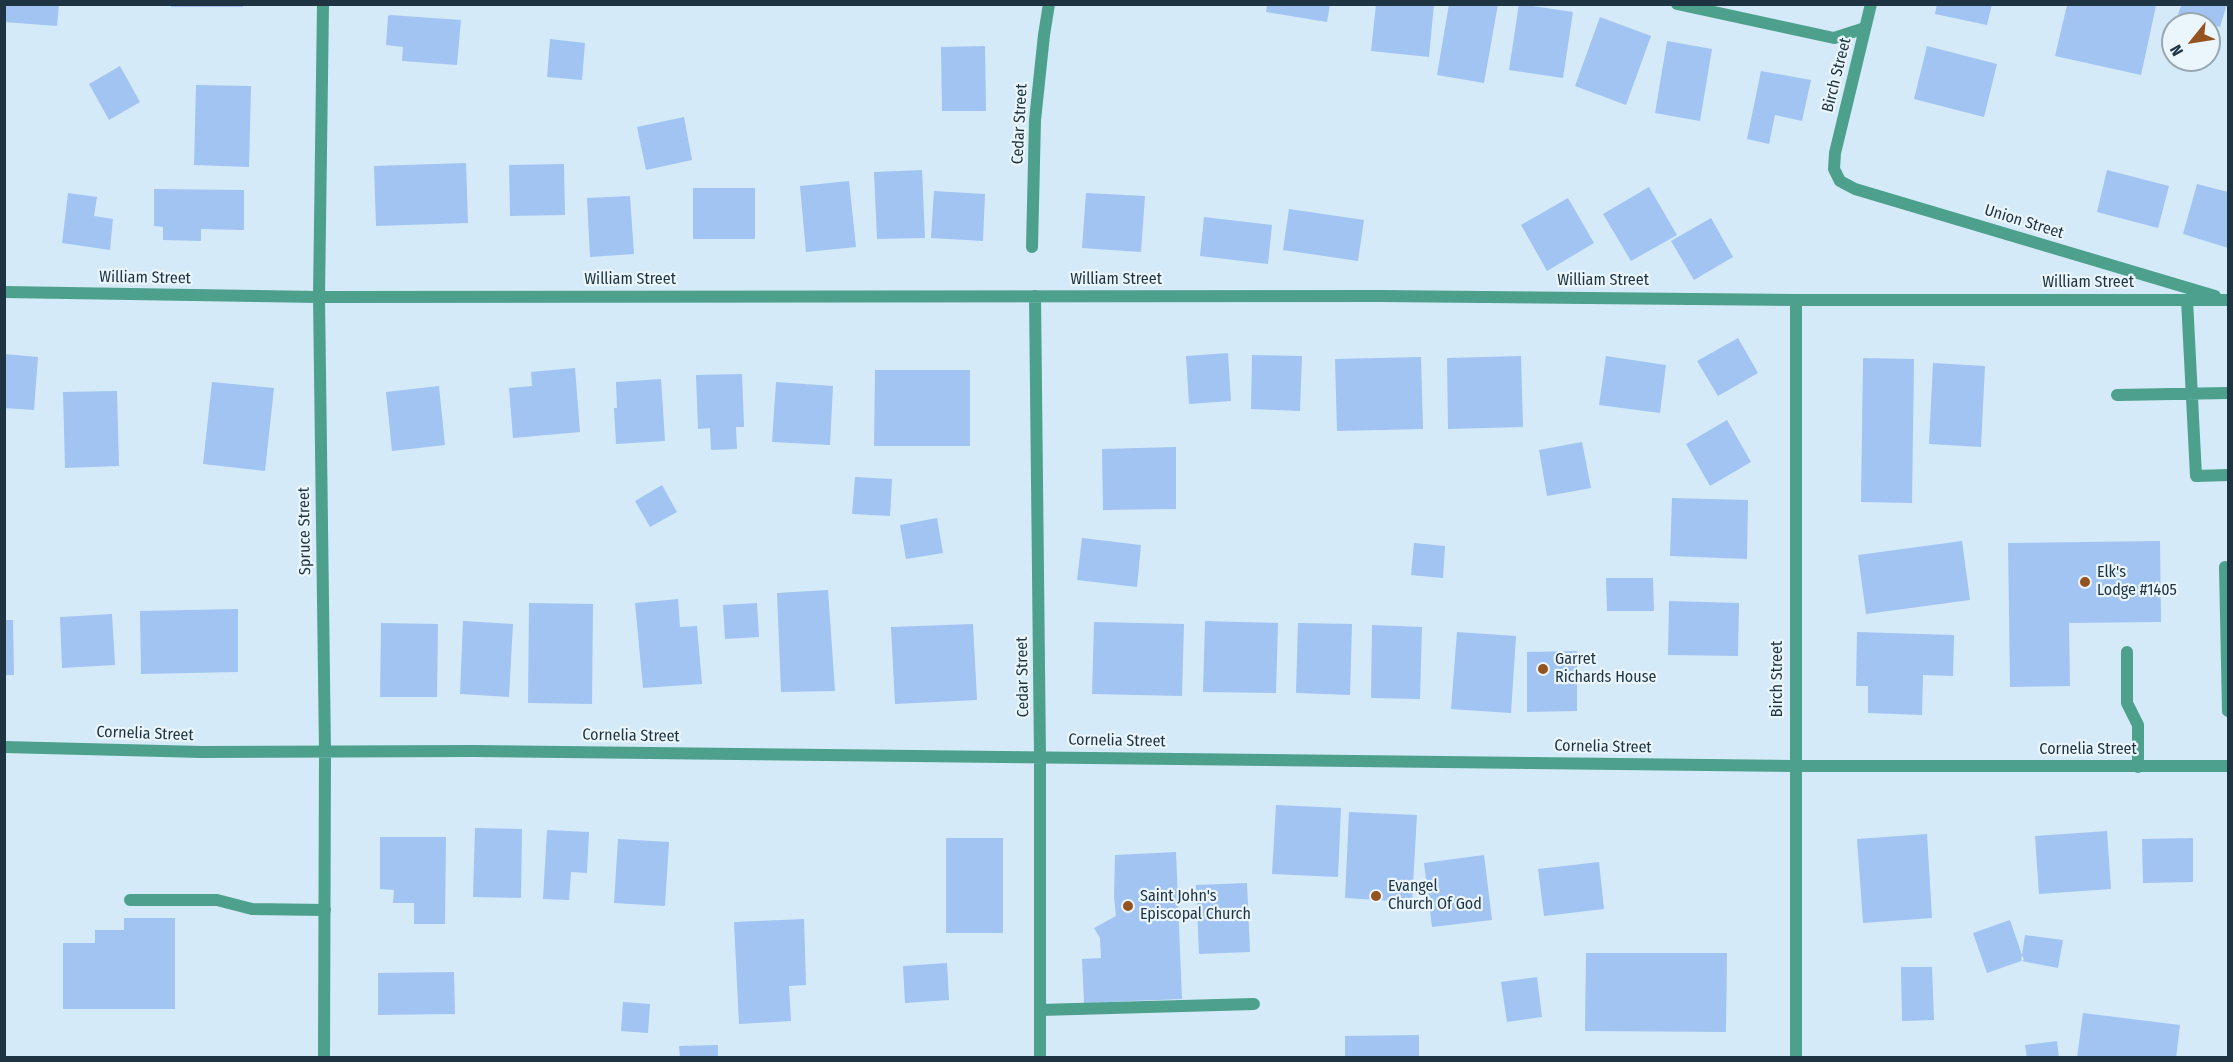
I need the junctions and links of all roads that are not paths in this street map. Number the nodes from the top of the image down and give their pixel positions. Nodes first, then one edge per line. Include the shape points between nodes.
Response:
1 (323, 4) edge
2 (1049, 4) edge
3 (1677, 4) edge
4 (1871, 4) edge
5 (1865, 28) junction
6 (1835, 153) joint
7 (1032, 247) dead end
8 (4, 292) edge
9 (1035, 296) junction
10 (319, 297) junction
11 (1796, 300) junction
12 (2187, 300) junction
13 (2229, 300) edge
14 (2229, 393) edge
15 (2192, 394) junction
16 (2117, 395) dead end
17 (2229, 475) edge
18 (2225, 567) dead end
19 (2127, 652) dead end
20 (2229, 711) edge
21 (4, 747) edge
22 (325, 752) junction
23 (1040, 757) junction
24 (1795, 766) junction
25 (2138, 766) junction
26 (2229, 766) edge
27 (130, 900) dead end
28 (325, 910) junction
29 (1254, 1004) dead end
30 (1040, 1010) junction
31 (324, 1058) edge
32 (1040, 1058) edge
33 (1796, 1058) edge

1 - 10 street, Spruce Street
2 - 7 street, Cedar Street via 1035,120
3 - 5 street via 1834,38
4 - 5 street, Birch Street
5 - 6 street, Birch Street
6 - 13 street, Union Street via 1834,169 1840,181 1855,189
8 - 10 street, William Street
9 - 10 street, William Street
9 - 11 street, William Street
9 - 23 street, Cedar Street
10 - 22 street, Spruce Street
11 - 12 street, William Street
11 - 24 street, Birch Street
12 - 13 street, William Street
12 - 15 street
14 - 15 street
15 - 16 street
15 - 17 street via 2196,476
18 - 20 street
19 - 25 street via 2127,703 2138,725
21 - 22 street, Cornelia Street
22 - 23 street, Cornelia Street
22 - 28 street, Spruce Street
23 - 24 street, Cornelia Street
23 - 30 street, Cedar Street
24 - 25 street, Cornelia Street
24 - 33 street, Birch Street
25 - 26 street, Cornelia Street
27 - 28 street via 217,900 252,909
28 - 31 street, Spruce Street
29 - 30 street
30 - 32 street, Cedar Street

